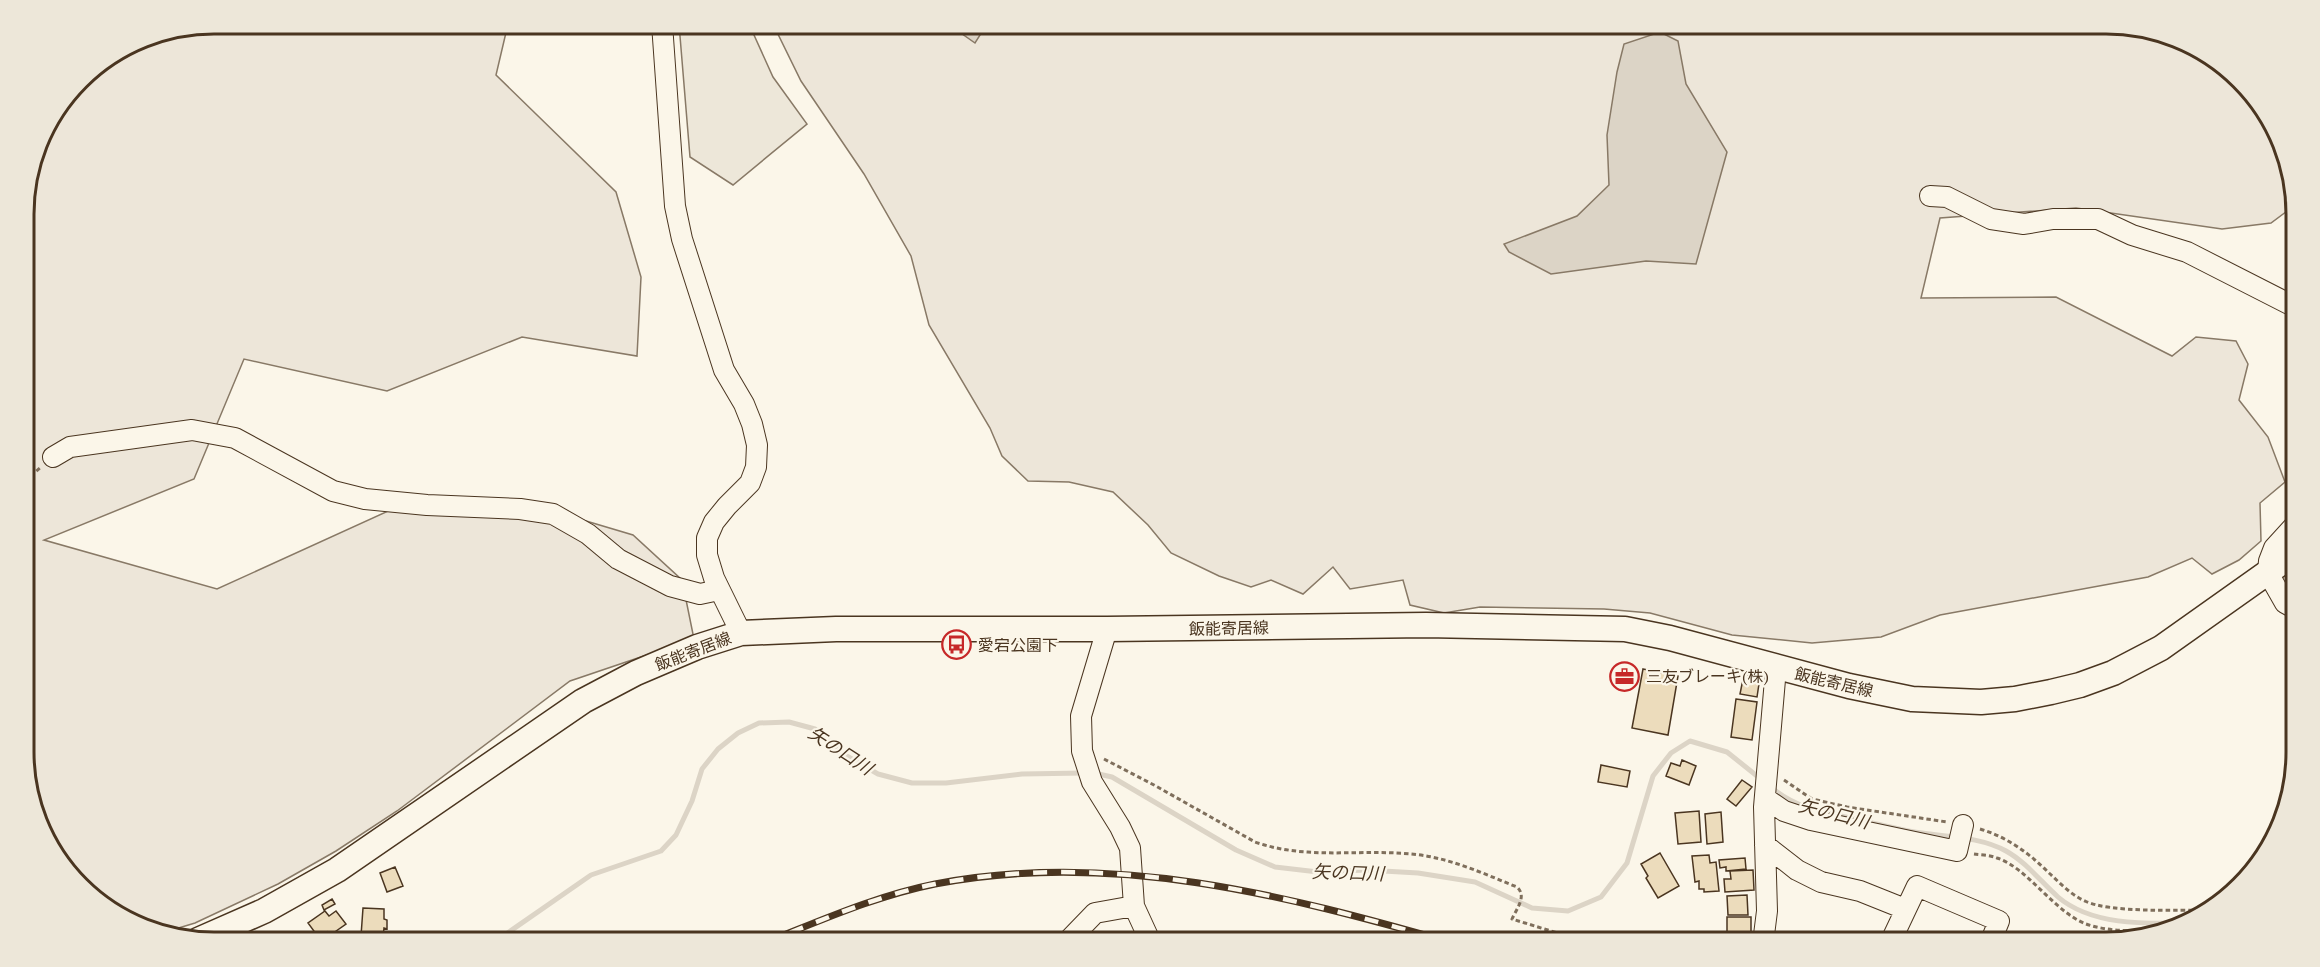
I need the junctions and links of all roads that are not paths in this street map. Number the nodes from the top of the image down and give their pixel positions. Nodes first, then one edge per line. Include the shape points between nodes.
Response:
1 (663, 35) edge
2 (1930, 196) dead end
3 (2286, 302) edge
4 (53, 457) dead end
5 (2286, 535) edge
6 (2286, 560) edge
7 (2268, 573) junction
8 (719, 590) junction
9 (2286, 604) edge
10 (1107, 629) junction
11 (741, 633) junction
12 (1776, 668) junction
13 (1765, 797) junction
14 (1960, 838) road end
15 (1765, 845) junction
16 (1134, 906) junction
17 (1905, 909) junction
18 (216, 932) edge
19 (1077, 932) edge
20 (1146, 932) edge
21 (1764, 932) edge
22 (1895, 932) edge
23 (1994, 932) edge

1 - 8 street via 675,206 682,239 723,370 744,404 757,445 756,467 750,483 714,522 708,538 707,555
2 - 3 street via 1947,197 1991,219 2024,224 2053,219 2098,219 2132,235 2187,252
4 - 8 street via 70,447 192,430 235,438 333,491 365,499 553,514 588,534 618,559 670,586 700,594
5 - 7 street via 2274,548
6 - 7 main road, 飯能寄居線
7 - 9 street
7 - 12 main road, 飯能寄居線 via 2135,663 2080,685 2042,694 1981,702 1912,699
8 - 11 street
10 - 11 main road, 飯能寄居線 via 836,628
10 - 12 main road, 飯能寄居線 via 1426,625 1615,628 1670,638
10 - 16 street via 1081,716 1083,756 1092,782 1130,848
11 - 18 main road, 飯能寄居線 via 697,646 583,701 337,870 264,911
12 - 13 street
13 - 14 street via 1784,811 1810,820
13 - 15 street
15 - 17 street via 1797,870 1821,882 1860,891
15 - 21 street
16 - 19 street via 1095,913
16 - 20 street
17 - 22 street
17 - 23 street via 1917,886 1999,921

